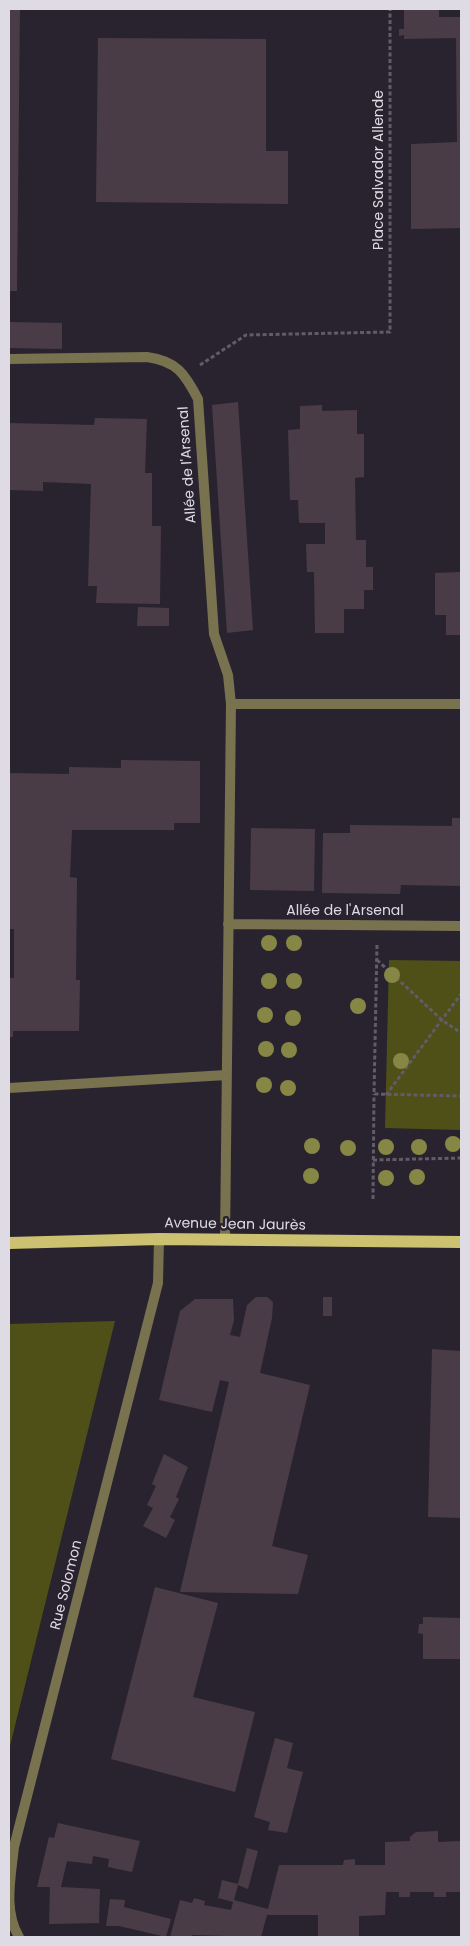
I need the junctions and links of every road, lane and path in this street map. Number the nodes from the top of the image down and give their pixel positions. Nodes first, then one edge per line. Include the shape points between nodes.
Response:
1 (390, 9) edge
2 (9, 359) edge
3 (198, 366) dead end
4 (231, 704) junction
5 (461, 704) edge
6 (228, 924) junction
7 (377, 925) junction
8 (461, 926) edge
9 (376, 960) junction
10 (461, 994) edge
11 (442, 1020) junction
12 (461, 1033) edge
13 (226, 1075) junction
14 (9, 1088) edge
15 (374, 1094) junction
16 (386, 1094) junction
17 (461, 1096) edge
18 (461, 1158) edge
19 (373, 1160) junction
20 (373, 1198) dead end
21 (159, 1240) junction
22 (225, 1240) junction
23 (461, 1242) edge
24 (9, 1243) edge
25 (19, 1937) edge

1 - 3 path, Place Salvador Allende via 390,332 246,335
2 - 4 street, Allée de l'Arsenal via 147,356 165,359 186,376 198,399 214,634 228,675
4 - 5 street
4 - 6 street, Allée de l'Arsenal
6 - 7 street, Allée de l'Arsenal
6 - 13 street, Allée de l'Arsenal
7 - 8 street, Allée de l'Arsenal
7 - 9 path
9 - 11 path
9 - 15 path
10 - 11 path
11 - 12 path
11 - 16 path
13 - 14 street
13 - 22 street, Allée de l'Arsenal
15 - 16 path
15 - 19 path
16 - 17 path
18 - 19 path
19 - 20 path
21 - 22 main road, Avenue Jean Jaurès
21 - 24 main road, Avenue Jean Jaurès
21 - 25 street, Rue Solomon via 158,1283 14,1847 10,1910
22 - 23 main road, Avenue Jean Jaurès

